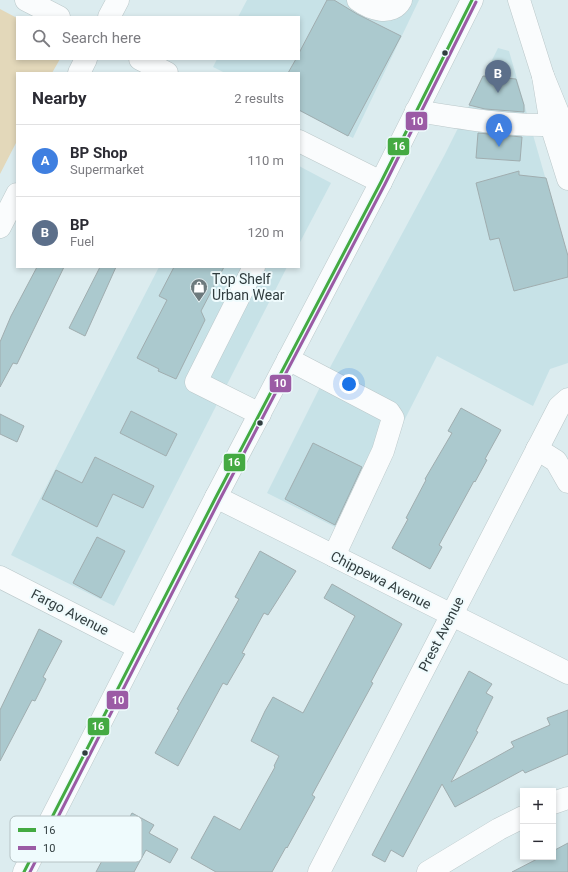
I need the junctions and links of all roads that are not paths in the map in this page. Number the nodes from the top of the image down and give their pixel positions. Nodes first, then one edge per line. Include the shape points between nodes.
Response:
1 (26, 0) edge
2 (118, 0) edge
3 (358, 0) edge
4 (401, 0) edge
5 (472, 0) edge
6 (519, 0) edge
7 (530, 0) edge
8 (57, 16) edge
9 (110, 16) edge
10 (526, 21) junction
11 (86, 60) edge
12 (142, 60) edge
13 (80, 72) edge
14 (165, 72) edge
15 (416, 112) junction
16 (559, 131) edge
17 (300, 142) edge
18 (568, 179) edge
19 (381, 182) junction
20 (16, 196) edge
21 (0, 227) edge
22 (253, 268) edge
23 (288, 359) junction
24 (568, 399) edge
25 (260, 414) junction
26 (537, 449) junction
27 (568, 482) edge
28 (216, 497) junction
29 (334, 556) junction
30 (0, 576) edge
31 (451, 615) junction
32 (139, 648) junction
33 (568, 674) edge
34 (568, 798) edge
35 (556, 802) edge
36 (53, 816) edge
37 (520, 819) edge
38 (29, 862) edge
39 (24, 872) edge
40 (319, 872) edge
41 (428, 872) edge

1 - 8 main road
2 - 9 main road
3 - 4 main road via 375,10 394,8
5 - 15 main road
6 - 10 main road
7 - 10 main road
10 - 16 main road
11 - 13 main road
12 - 14 main road
15 - 16 main road via 534,125
15 - 19 main road
16 - 18 main road
17 - 19 main road
19 - 23 main road
20 - 21 main road
22 - 25 main road via 196,382
23 - 25 main road
23 - 29 main road via 390,412 393,418 383,451
24 - 26 main road, Prest Avenue via 559,407
25 - 28 main road
26 - 27 main road via 556,461
26 - 31 main road, Prest Avenue
28 - 29 main road, Chippewa Avenue
28 - 32 main road
29 - 31 main road, Chippewa Avenue
30 - 32 main road, Fargo Avenue
31 - 33 main road, Chippewa Avenue
31 - 40 main road, Prest Avenue
32 - 36 main road
34 - 35 main road
37 - 41 main road
38 - 39 main road

